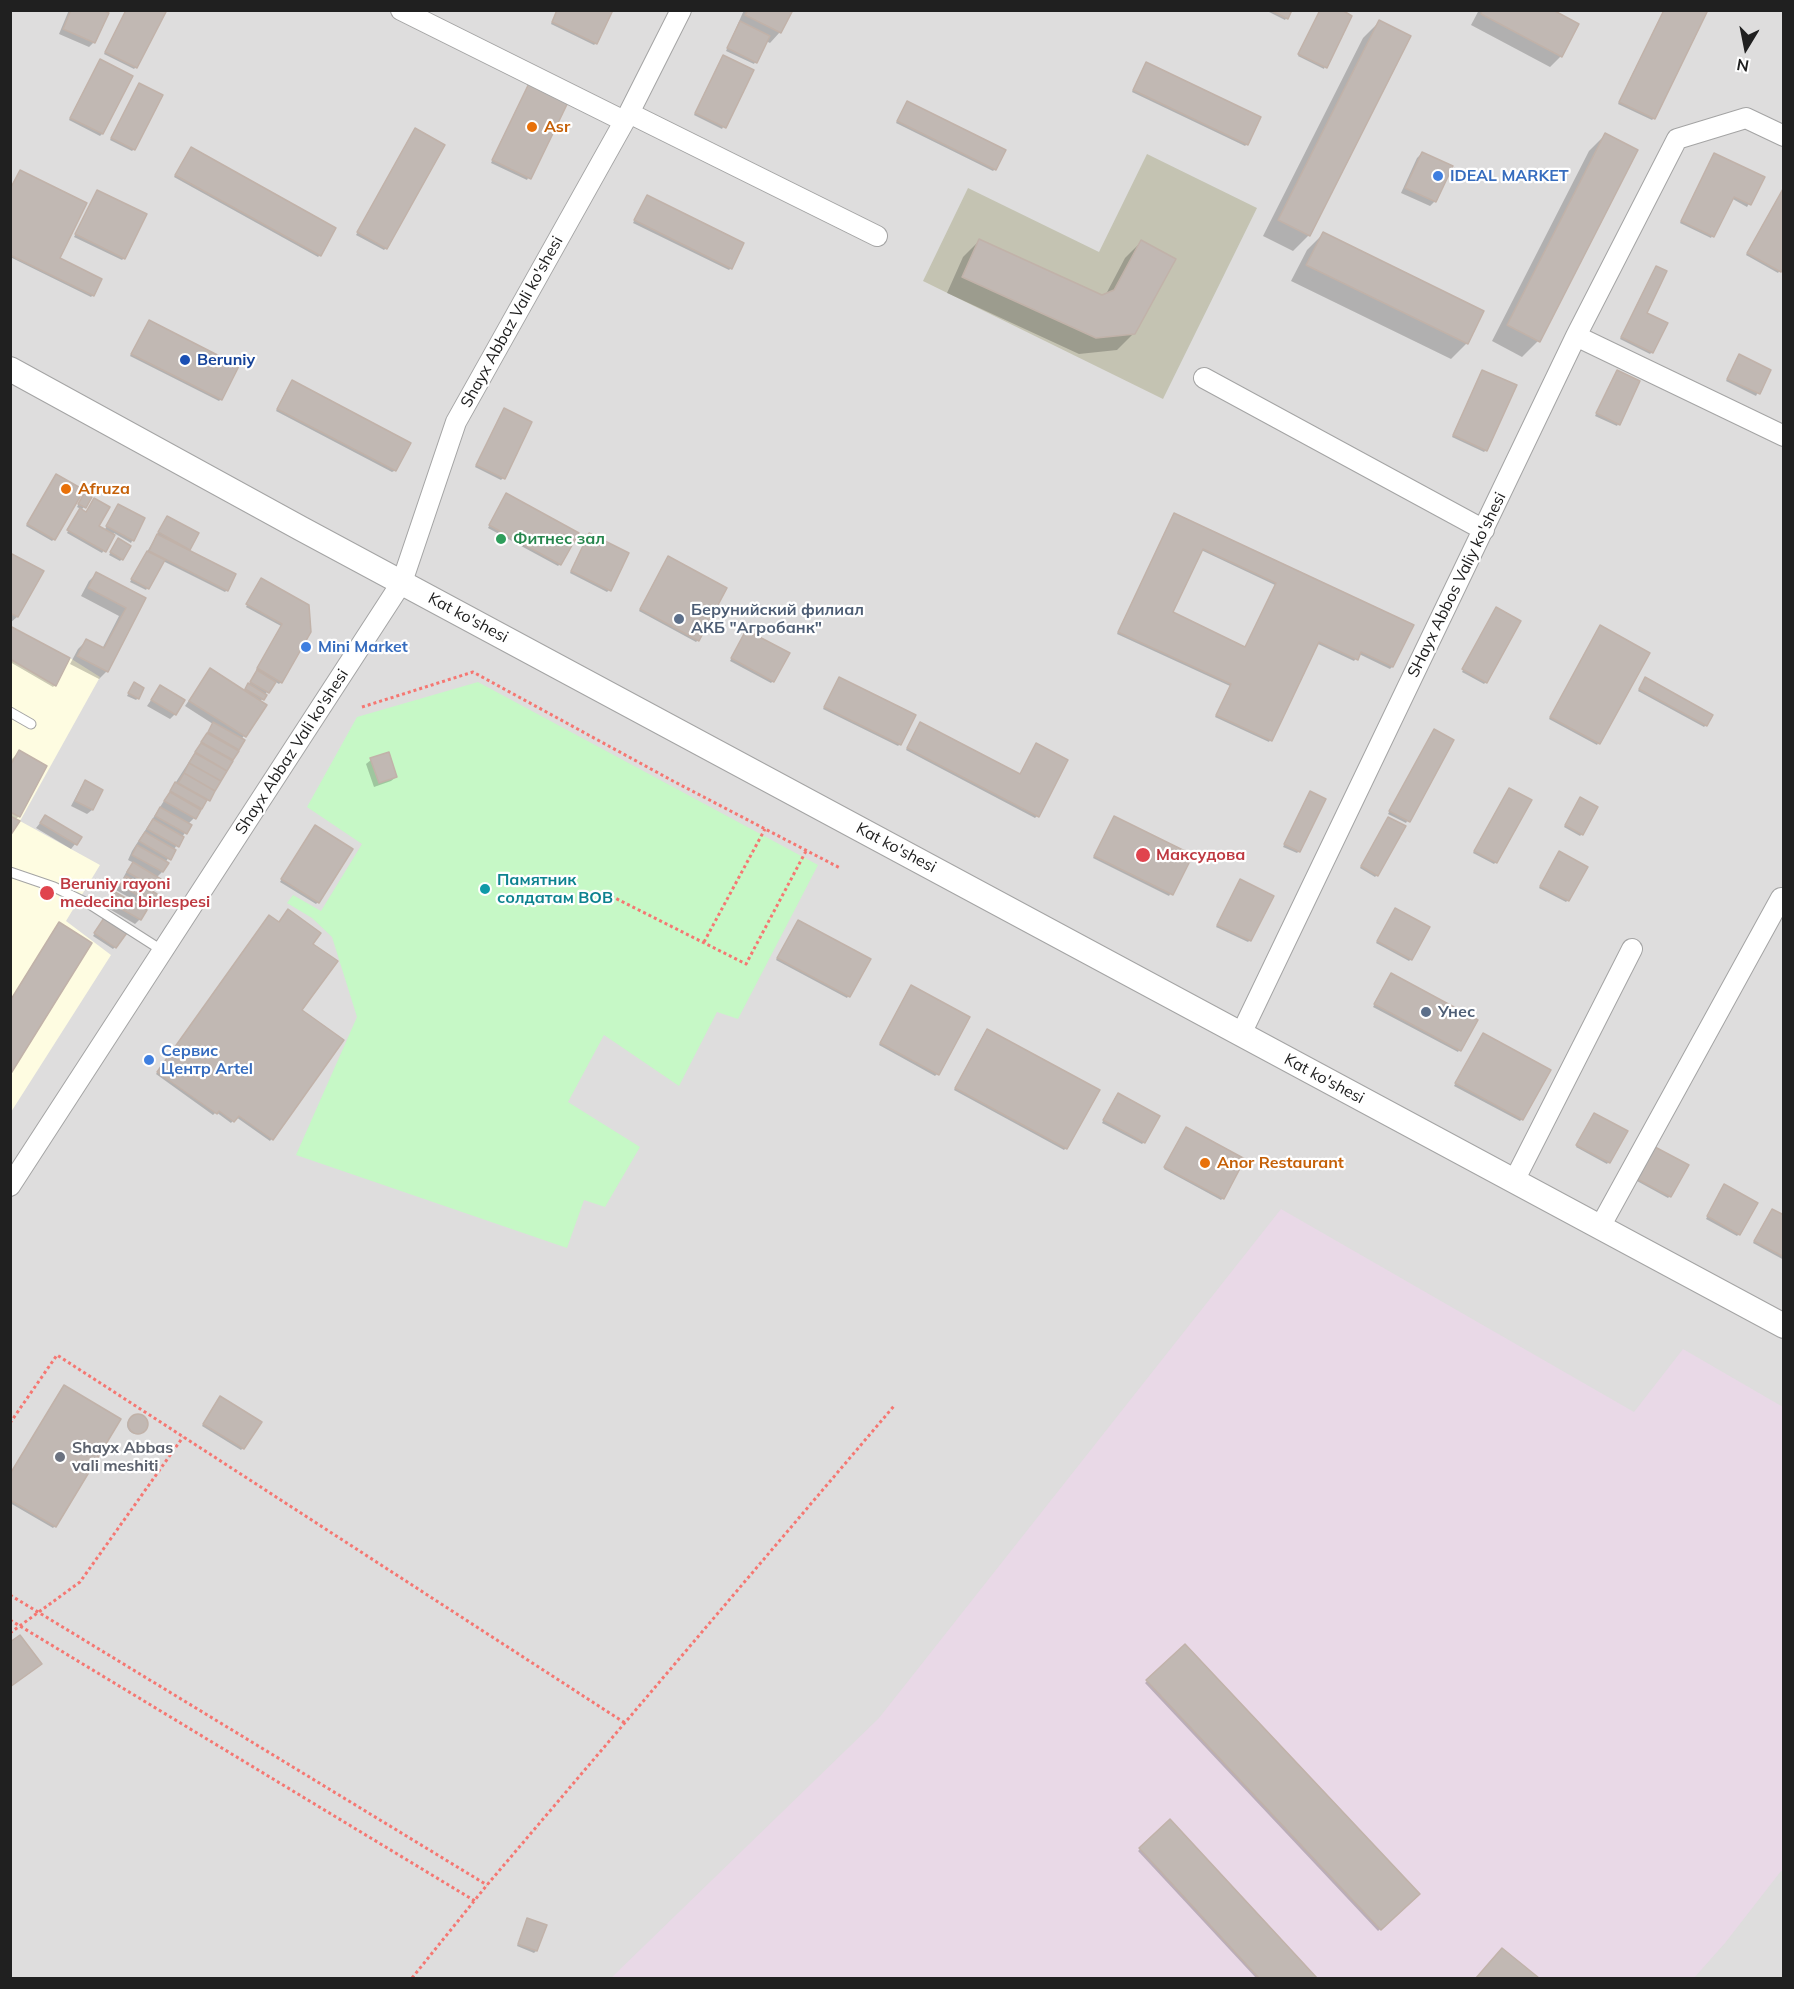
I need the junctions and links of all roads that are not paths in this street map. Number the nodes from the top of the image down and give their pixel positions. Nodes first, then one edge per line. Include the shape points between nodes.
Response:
1 (401, 10) edge
2 (681, 10) edge
3 (627, 117) junction
4 (1784, 136) edge
5 (877, 236) dead end
6 (1576, 336) junction
7 (10, 369) edge
8 (1204, 378) dead end
9 (1784, 436) edge
10 (1484, 530) junction
11 (402, 582) junction
12 (10, 712) edge
13 (32, 724) dead end
14 (10, 872) edge
15 (1781, 898) dead end
16 (1632, 949) dead end
17 (163, 951) junction
18 (1242, 1034) junction
19 (1514, 1181) junction
20 (10, 1186) edge
21 (1600, 1227) junction
22 (1784, 1326) edge

1 - 3 street
2 - 3 street, Shayx Abbaz Vali ko'shesi
3 - 5 street
3 - 11 street, Shayx Abbaz Vali ko'shesi via 456,422
4 - 6 street, SHayx Abbos Valiy ko'shesi via 1746,118 1677,139
6 - 9 street
6 - 10 street, SHayx Abbos Valiy ko'shesi
7 - 11 street, Kat ko'shesi
8 - 10 street
10 - 18 street, SHayx Abbos Valiy ko'shesi
11 - 17 street, Shayx Abbaz Vali ko'shesi
11 - 18 street, Kat ko'shesi
12 - 13 lane
14 - 17 lane via 91,905
15 - 21 street
16 - 19 street
17 - 20 street, Shayx Abbaz Vali ko'shesi
18 - 19 street, Kat ko'shesi
19 - 21 street, Kat ko'shesi
21 - 22 street, Kat ko'shesi

